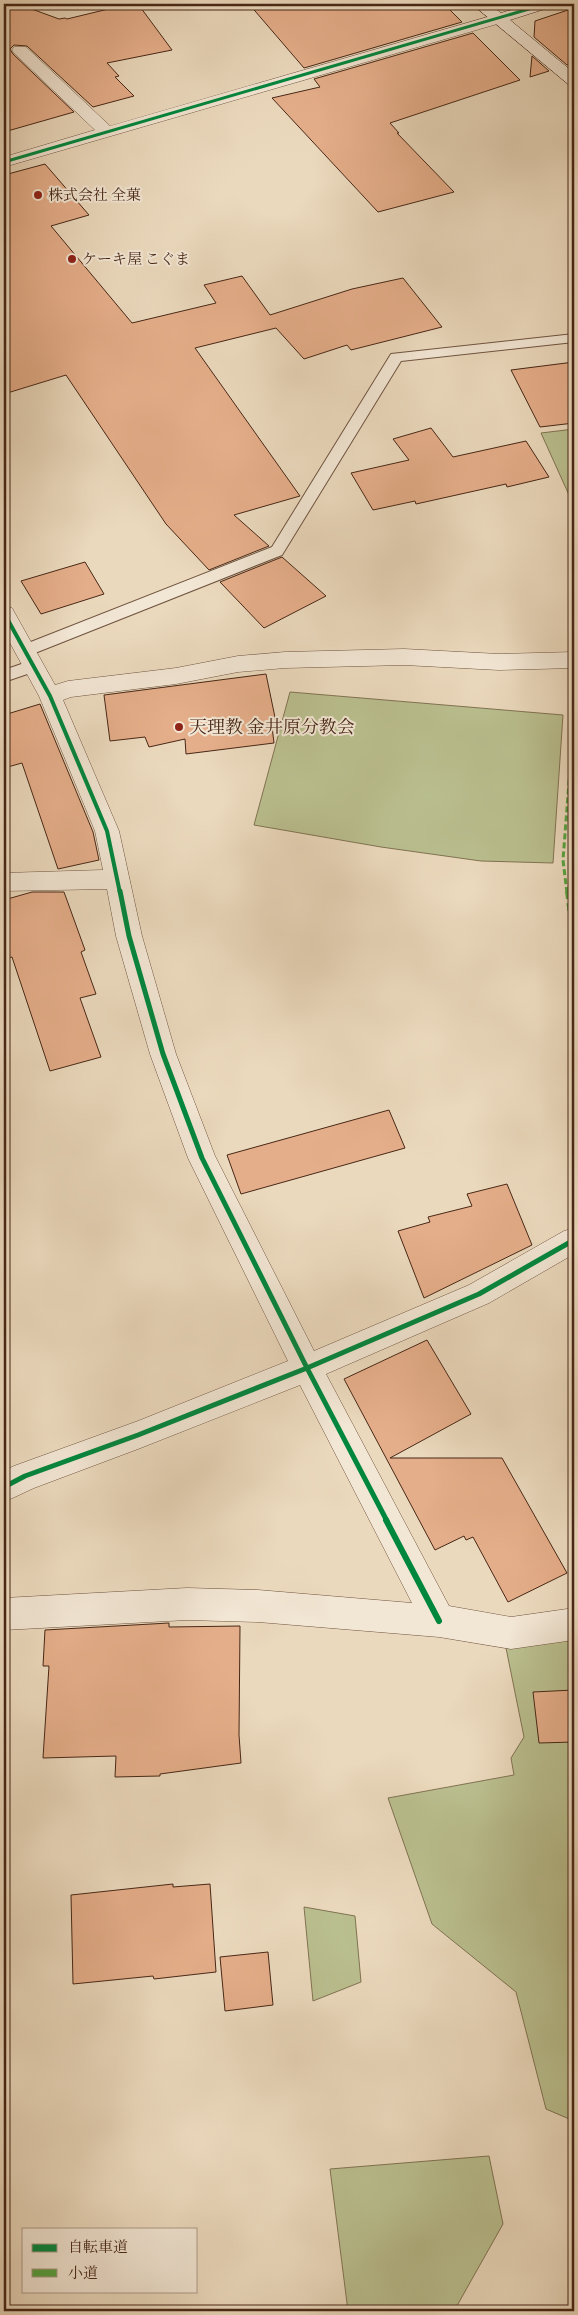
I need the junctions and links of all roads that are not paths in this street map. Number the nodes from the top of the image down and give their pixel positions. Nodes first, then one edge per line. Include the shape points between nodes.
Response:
1 (480, 4) edge
2 (546, 4) edge
3 (498, 19) junction
4 (20, 50) dead end
5 (574, 81) edge
6 (106, 131) junction
7 (4, 162) edge
8 (574, 338) edge
9 (4, 613) edge
10 (28, 658) junction
11 (574, 660) edge
12 (4, 676) edge
13 (50, 696) junction
14 (118, 878) junction
15 (4, 882) edge
16 (574, 1240) edge
17 (307, 1368) junction
18 (4, 1487) edge
19 (4, 1614) edge
20 (439, 1621) junction
21 (574, 1624) edge

1 - 3 street
2 - 3 street
3 - 5 street
3 - 6 street
4 - 6 street
6 - 7 street
8 - 10 lane via 396,357 277,551
9 - 10 street
10 - 12 lane
10 - 13 street
11 - 13 street via 499,662 404,657 285,660 68,689
13 - 14 street via 107,831
14 - 15 street
14 - 17 street via 129,936 163,1054 202,1158
16 - 17 street via 479,1294
17 - 18 street via 25,1476
17 - 20 street
19 - 20 street via 187,1604 258,1606
20 - 21 street via 511,1633

